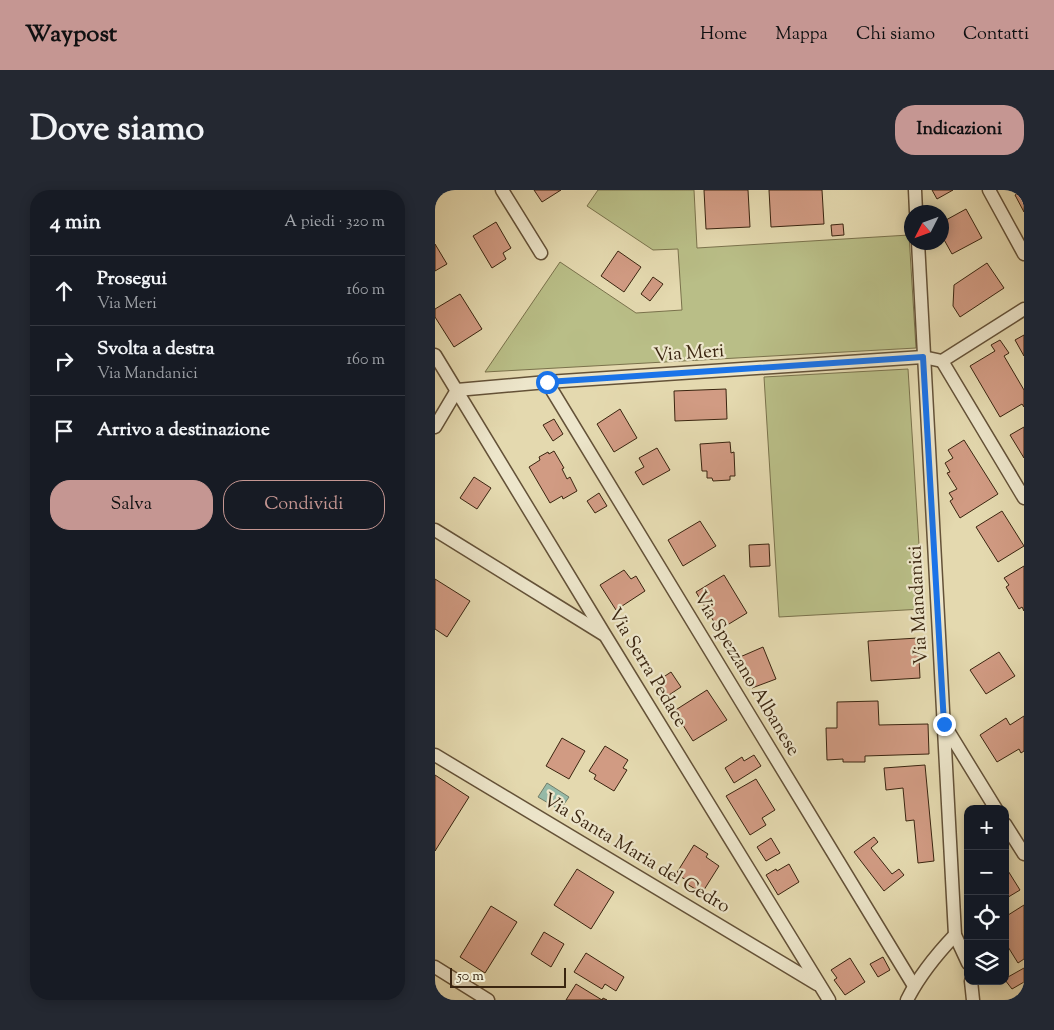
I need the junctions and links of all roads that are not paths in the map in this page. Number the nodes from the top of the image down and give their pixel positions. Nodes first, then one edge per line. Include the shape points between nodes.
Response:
1 (501, 190) edge
2 (915, 190) edge
3 (989, 190) edge
4 (916, 205) edge
5 (917, 250) edge
6 (541, 254) dead end
7 (1024, 254) edge
8 (1024, 309) edge
9 (435, 355) edge
10 (923, 357) junction
11 (942, 361) junction
12 (547, 382) junction
13 (457, 390) junction
14 (435, 427) edge
15 (1024, 498) edge
16 (435, 530) edge
17 (605, 635) junction
18 (944, 724) junction
19 (435, 755) edge
20 (994, 805) edge
21 (1009, 830) edge
22 (1024, 854) edge
23 (955, 935) junction
24 (964, 954) edge
25 (435, 967) edge
26 (818, 984) junction
27 (971, 985) edge
28 (914, 986) junction
29 (488, 1000) edge
30 (829, 1000) edge
31 (907, 1000) edge
32 (973, 1000) edge

1 - 6 street
2 - 4 street
3 - 7 street
5 - 10 street, Via Mandanici
8 - 11 street
9 - 13 street, Via Serra Pedace
10 - 11 street, Via Meri
10 - 12 street, Via Meri
10 - 18 street, Via Mandanici
11 - 15 street
12 - 13 street, Via Meri
12 - 28 street, Via Spezzano Albanese
13 - 14 street
13 - 17 street, Via Serra Pedace
16 - 17 street
17 - 26 street, Via Serra Pedace
18 - 20 street
18 - 23 street, Via Mandanici
19 - 26 street, Via Santa Maria del Cedro
21 - 22 street
23 - 24 street, Via Mandanici
23 - 28 street
25 - 29 street
26 - 30 street, Via Serra Pedace
27 - 32 street
28 - 31 street

